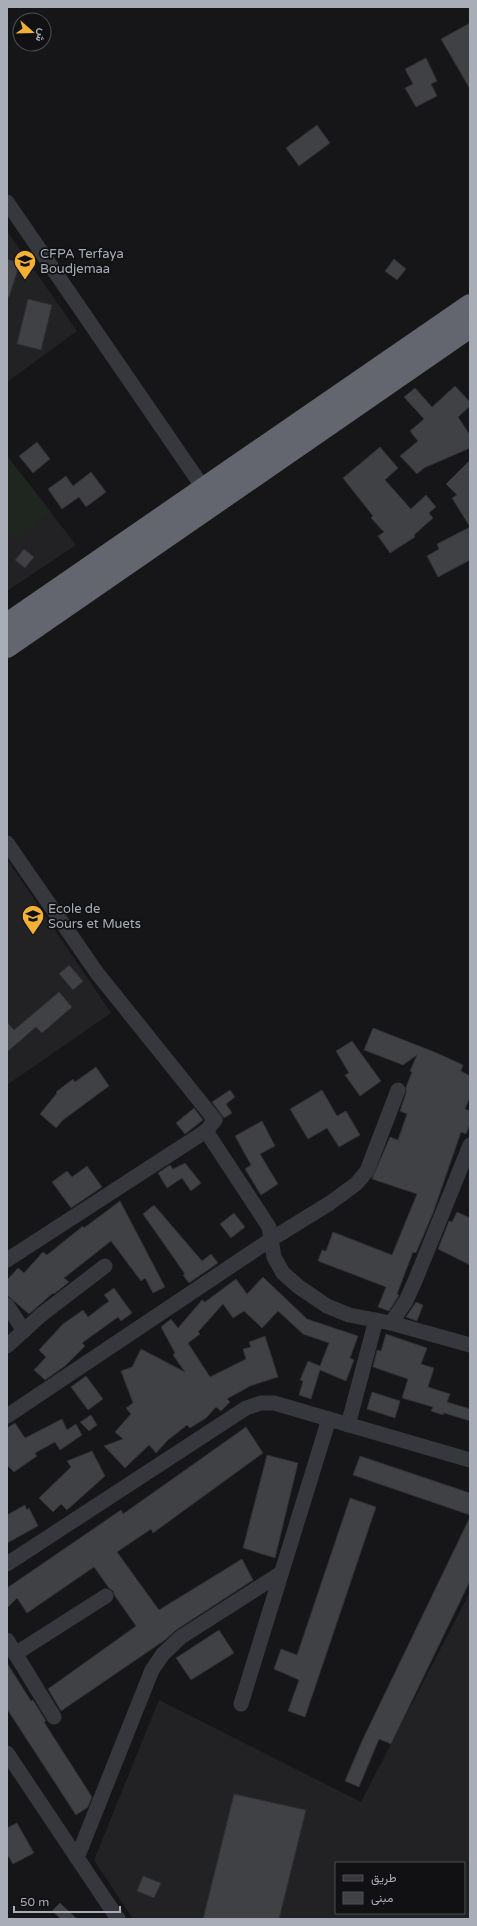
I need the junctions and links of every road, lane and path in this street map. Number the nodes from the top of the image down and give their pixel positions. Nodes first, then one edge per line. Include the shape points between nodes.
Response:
1 (7, 202) edge
2 (470, 305) edge
3 (470, 327) edge
4 (204, 489) junction
5 (7, 624) edge
6 (7, 647) edge
7 (7, 843) edge
8 (398, 1090) dead end
9 (206, 1131) junction
10 (470, 1145) edge
11 (270, 1240) junction
12 (7, 1260) edge
13 (105, 1266) dead end
14 (7, 1305) edge
15 (376, 1320) junction
16 (391, 1323) junction
17 (24, 1331) junction
18 (470, 1345) edge
19 (7, 1346) edge
20 (7, 1416) edge
21 (329, 1420) junction
22 (348, 1425) junction
23 (470, 1460) edge
24 (7, 1564) edge
25 (281, 1573) junction
26 (106, 1596) dead end
27 (7, 1640) edge
28 (15, 1654) junction
29 (241, 1704) dead end
30 (54, 1717) dead end
31 (7, 1753) edge
32 (77, 1858) junction
33 (118, 1919) edge

1 - 4 street
2 - 4 highway
3 - 6 highway
4 - 5 highway
7 - 9 street via 97,973 215,1120
8 - 11 street via 367,1171 356,1184
9 - 11 street via 269,1227
9 - 12 street
10 - 16 street via 415,1281 406,1301
11 - 15 street via 274,1257 283,1273 299,1287 327,1306 349,1315
11 - 20 street
13 - 17 street
14 - 17 street
15 - 16 street
15 - 22 street
16 - 18 street
17 - 19 street
21 - 22 street
21 - 24 street via 274,1403 261,1403 246,1408
21 - 25 street
22 - 23 street
25 - 29 street
25 - 32 street via 181,1637 163,1654 152,1670
26 - 28 street
27 - 28 street
28 - 30 street
31 - 32 street
32 - 33 street

